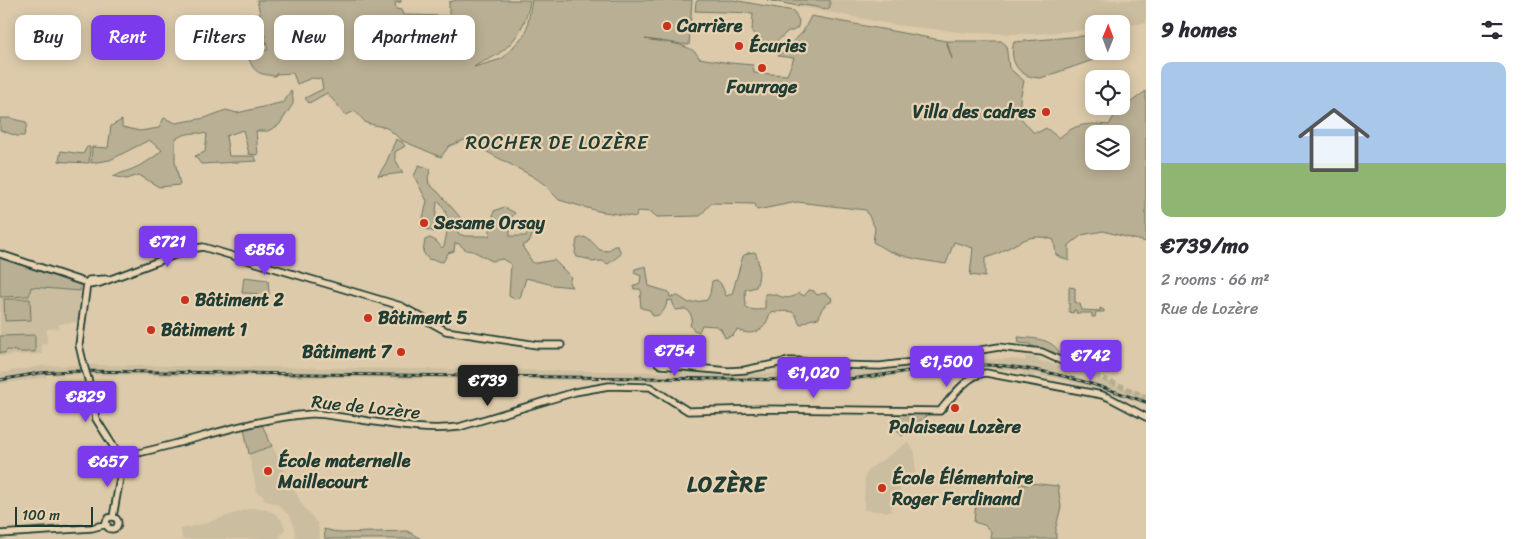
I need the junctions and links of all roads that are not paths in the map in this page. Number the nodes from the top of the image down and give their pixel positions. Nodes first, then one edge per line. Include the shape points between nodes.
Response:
1 (0, 254) edge
2 (87, 283) junction
3 (561, 346) dead end
4 (1064, 362) tunnel mouth
5 (658, 363) dead end
6 (1146, 417) edge
7 (122, 459) junction
8 (113, 517) junction
9 (107, 524) junction
10 (0, 534) edge

1 - 2 street
2 - 3 street via 94,284 203,247 401,306 446,331
2 - 7 street, bridge via 79,345 96,419 117,452 115,458
4 - 5 street via 1050,354 999,348 963,356 880,366 799,360 729,371
6 - 7 street, Rue de Lozère via 1102,395 986,373 974,376 940,410 688,411 650,387 609,386 575,392 459,427 419,428 312,414 239,425
7 - 8 street
8 - 9 street
8 - 9 street via 118,520 116,527 111,529
9 - 10 street via 92,528

